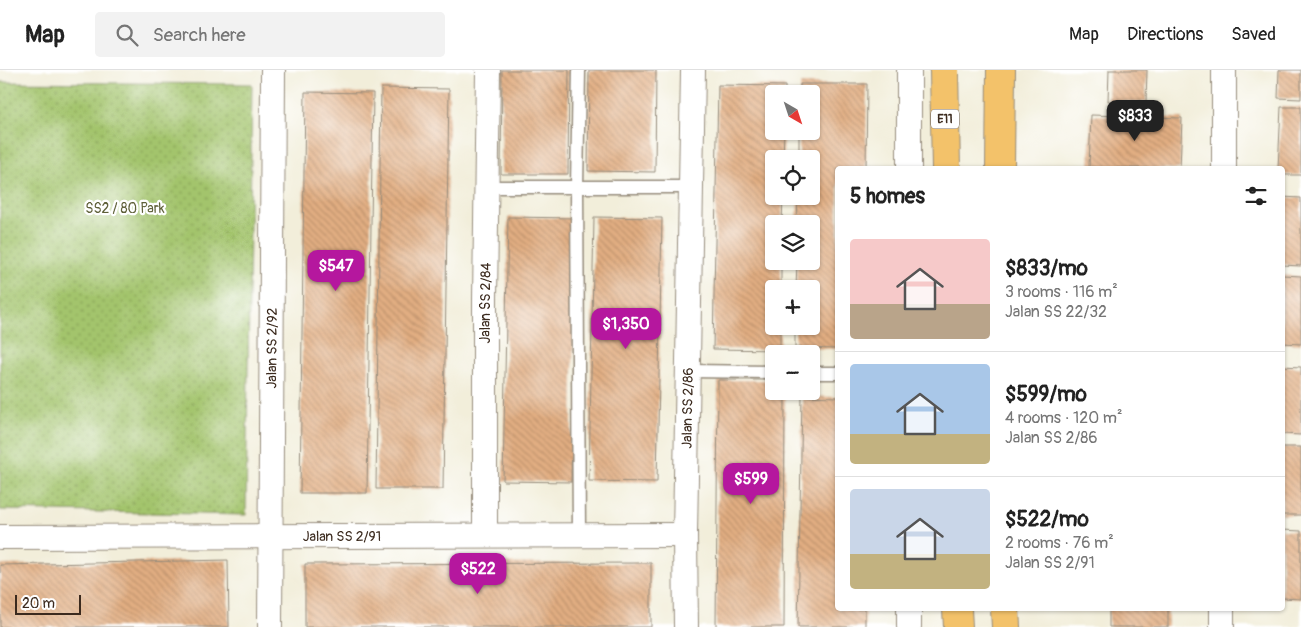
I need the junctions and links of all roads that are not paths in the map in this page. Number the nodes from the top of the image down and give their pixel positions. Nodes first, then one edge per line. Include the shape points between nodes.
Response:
1 (273, 70) edge
2 (488, 70) edge
3 (579, 70) edge
4 (693, 70) edge
5 (909, 70) edge
6 (944, 70) edge
7 (1000, 70) edge
8 (1224, 70) edge
9 (908, 166) edge
10 (946, 166) edge
11 (1000, 166) edge
12 (1224, 166) edge
13 (486, 187) junction
14 (577, 187) junction
15 (692, 187) junction
16 (689, 371) junction
17 (765, 372) edge
18 (820, 373) edge
19 (835, 373) edge
20 (486, 535) junction
21 (579, 535) junction
22 (685, 535) junction
23 (0, 537) edge
24 (270, 537) junction
25 (909, 611) edge
26 (957, 611) edge
27 (1005, 611) edge
28 (1222, 611) edge
29 (270, 627) edge
30 (686, 627) edge
31 (909, 627) edge
32 (958, 627) edge
33 (1006, 627) edge
34 (1222, 627) edge

1 - 24 street, Jalan SS 2/92
2 - 13 street, Jalan SS 2/84
3 - 14 lane
4 - 15 street, Jalan SS 2/86
5 - 9 street
6 - 10 highway, E11
7 - 11 highway
8 - 12 street
13 - 14 lane
13 - 20 street, Jalan SS 2/84
14 - 15 lane
14 - 21 lane
15 - 16 street, Jalan SS 2/86
16 - 17 lane
16 - 22 street, Jalan SS 2/86
18 - 19 lane
20 - 21 street, Jalan SS 2/91
20 - 24 street, Jalan SS 2/91
21 - 22 street, Jalan SS 2/91
22 - 30 street, Jalan SS 2/86
23 - 24 street, Jalan SS 2/91
24 - 29 street, Jalan SS 2/92
25 - 31 street
26 - 32 highway
27 - 33 highway
28 - 34 street

